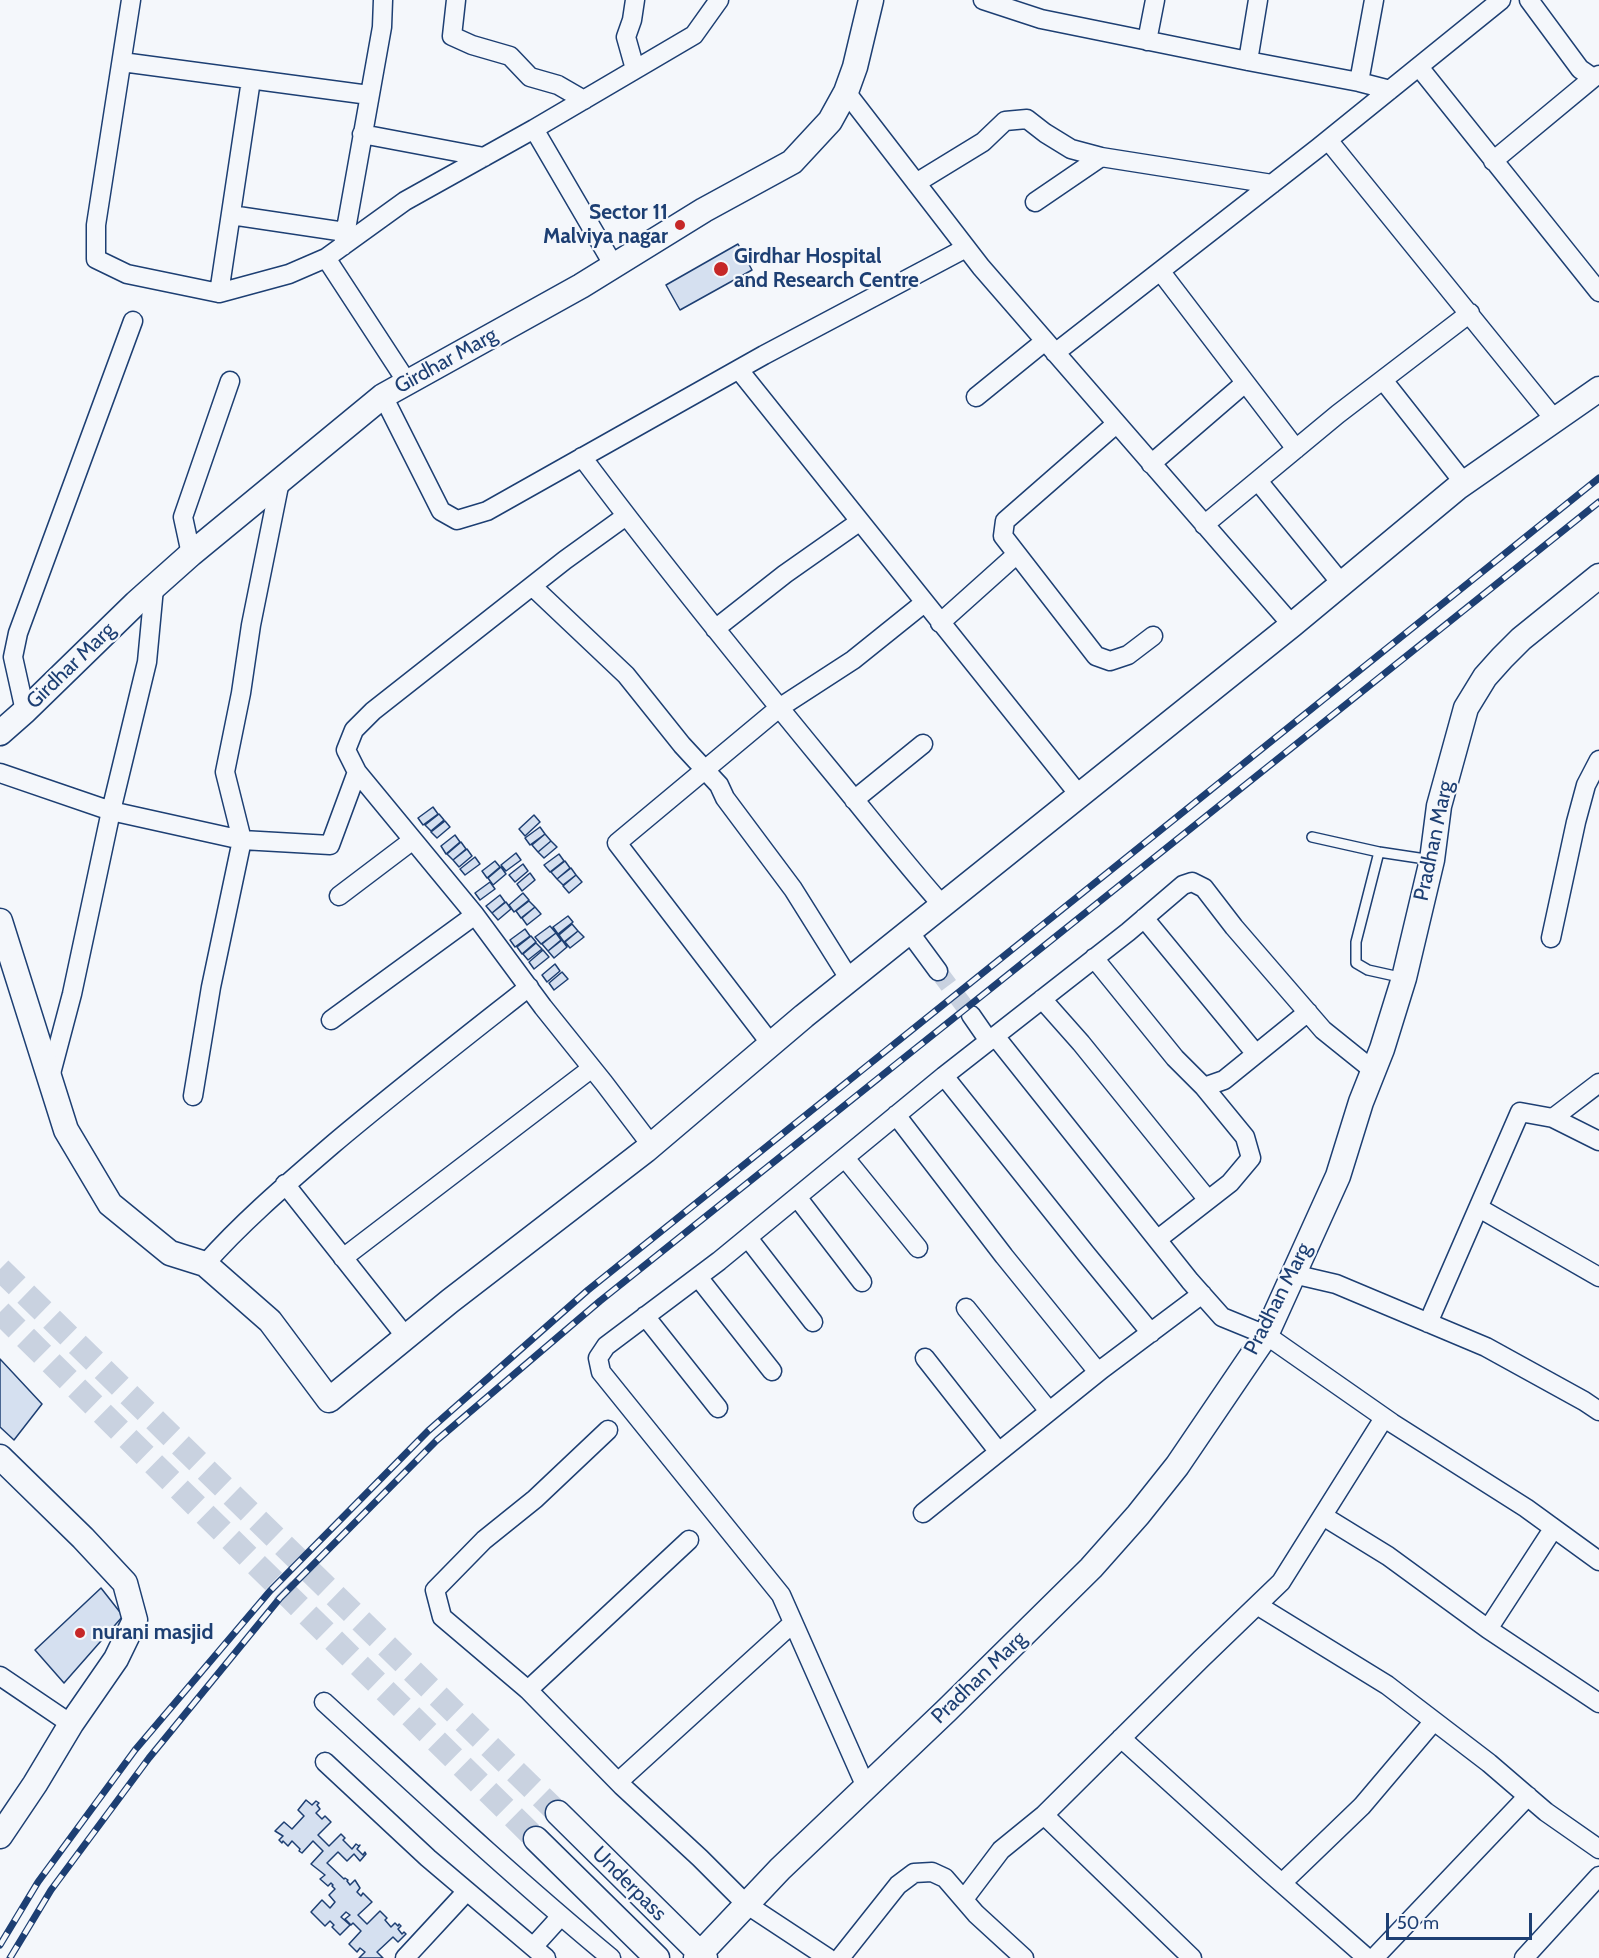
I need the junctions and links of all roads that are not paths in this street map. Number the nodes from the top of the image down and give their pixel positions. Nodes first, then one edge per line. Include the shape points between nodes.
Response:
1 (131, 0) edge
2 (383, 0) edge
3 (456, 0) edge
4 (635, 0) edge
5 (719, 0) edge
6 (871, 0) edge
7 (983, 0) edge
8 (1155, 0) edge
9 (1258, 0) edge
10 (1374, 0) edge
11 (1501, 0) edge
12 (1529, 0) edge
13 (1147, 41) junction
14 (1248, 62) junction
15 (122, 63) junction
16 (1419, 67) junction
17 (635, 69) junction
18 (1596, 76) edge
19 (251, 80) junction
20 (1359, 82) junction
21 (1390, 90) junction
22 (846, 92) junction
23 (369, 95) junction
24 (584, 100) junction
25 (534, 129) junction
26 (362, 134) junction
27 (1328, 140) junction
28 (484, 157) junction
29 (1101, 157) junction
30 (1493, 161) junction
31 (916, 183) junction
32 (1272, 184) junction
33 (1035, 202) dead end
34 (231, 215) junction
35 (344, 239) junction
36 (966, 249) junction
37 (326, 258) junction
38 (614, 266) junction
39 (1161, 272) junction
40 (1599, 292) edge
41 (219, 293) junction
42 (1470, 313) junction
43 (133, 321) dead end
44 (1050, 347) junction
45 (739, 370) junction
46 (1383, 380) junction
47 (230, 381) dead end
48 (407, 382) junction
49 (1245, 383) junction
50 (1599, 389) edge
51 (383, 396) junction
52 (976, 397) dead end
53 (1599, 408) edge
54 (1564, 414) junction
55 (1116, 424) junction
56 (1296, 449) junction
57 (582, 457) junction
58 (1151, 464) junction
59 (280, 481) junction
60 (1258, 481) junction
61 (1464, 483) junction
62 (626, 516) junction
63 (859, 522) junction
64 (1204, 525) junction
65 (190, 554) junction
66 (1017, 554) junction
67 (1599, 576) edge
68 (1341, 583) junction
69 (532, 586) junction
70 (154, 588) junction
71 (924, 603) junction
72 (940, 623) junction
73 (1292, 625) junction
74 (715, 630) junction
75 (1153, 636) dead end
76 (779, 708) junction
77 (25, 711) junction
78 (0, 733) edge
79 (922, 744) dead end
80 (1599, 760) edge
81 (704, 770) junction
82 (357, 772) junction
83 (0, 773) edge
84 (1080, 796) junction
85 (854, 800) junction
86 (111, 811) junction
87 (1312, 837) dead end
88 (242, 840) junction
89 (413, 840) junction
90 (1378, 852) junction
91 (1432, 860) junction
92 (339, 896) dead end
93 (943, 906) junction
94 (475, 915) junction
95 (1144, 918) junction
96 (0, 921) edge
97 (910, 933) junction
98 (1551, 938) dead end
99 (1094, 958) junction
100 (938, 971) tunnel mouth
101 (1404, 978) junction
102 (850, 980) junction
103 (529, 987) junction
104 (1042, 999) junction
105 (1308, 1012) junction
106 (971, 1015) tunnel mouth
107 (331, 1020) dead end
108 (992, 1038) junction
109 (771, 1044) junction
110 (1256, 1054) junction
111 (592, 1068) junction
112 (1374, 1071) junction
113 (944, 1076) junction
114 (49, 1082) junction
115 (1599, 1083) edge
116 (1204, 1088) junction
117 (193, 1096) dead end
118 (896, 1115) junction
119 (1553, 1118) junction
120 (1599, 1141) edge
121 (651, 1145) junction
122 (845, 1158) junction
123 (285, 1184) junction
124 (797, 1197) junction
125 (1208, 1200) junction
126 (1479, 1208) junction
127 (748, 1238) junction
128 (1158, 1239) junction
129 (918, 1248) dead end
130 (343, 1258) junction
131 (205, 1264) junction
132 (1293, 1274) junction
133 (698, 1277) junction
134 (1599, 1277) edge
135 (862, 1282) dead end
136 (1202, 1294) junction
137 (966, 1308) dead end
138 (645, 1316) junction
139 (813, 1322) dead end
140 (1428, 1323) junction
141 (1151, 1332) junction
142 (1266, 1335) junction
143 (406, 1337) junction
144 (925, 1358) dead end
145 (772, 1371) dead end
146 (1098, 1372) junction
147 (718, 1408) dead end
148 (1049, 1411) junction
149 (1599, 1411) edge
150 (1384, 1418) junction
151 (608, 1430) dead end
152 (998, 1451) junction
153 (0, 1457) edge
154 (923, 1513) dead end
155 (1323, 1516) junction
156 (1553, 1528) junction
157 (689, 1540) dead end
158 (1599, 1561) edge
159 (1257, 1605) junction
160 (793, 1623) junction
161 (1488, 1629) junction
162 (0, 1676) edge
163 (528, 1690) junction
164 (1597, 1698) edge
165 (324, 1702) dead end
166 (1434, 1721) junction
167 (71, 1724) junction
168 (1121, 1738) junction
169 (325, 1762) dead end
170 (618, 1782) junction
171 (866, 1788) junction
172 (1528, 1796) junction
173 (558, 1813) tunnel mouth
174 (1044, 1815) junction
175 (1, 1834) edge
176 (536, 1839) tunnel mouth
177 (1599, 1849) edge
178 (1599, 1876) edge
179 (1282, 1883) junction
180 (467, 1891) junction
181 (963, 1899) junction
182 (746, 1904) junction
183 (561, 1916) junction
184 (539, 1952) edge
185 (700, 1956) edge
186 (405, 1958) edge
187 (611, 1958) edge
188 (657, 1958) edge
189 (828, 1958) edge
190 (840, 1958) edge
191 (1024, 1958) edge
192 (1192, 1958) edge
193 (1367, 1958) edge
194 (1374, 1958) edge
195 (1524, 1958) edge

1 - 15 street
2 - 23 street
3 - 24 street via 452,36 510,56 530,77 558,85
4 - 17 street via 626,37
5 - 17 street via 694,35
6 - 22 street, Girdhar Marg
7 - 13 street via 1041,19
8 - 13 street
9 - 14 street
10 - 20 street
11 - 16 street
12 - 18 street via 1580,69
13 - 14 street
14 - 20 street
15 - 19 street
15 - 41 street via 96,225 96,259 127,274
16 - 21 street
16 - 30 street
17 - 24 street
18 - 30 street
19 - 23 street
19 - 34 street
20 - 21 street
21 - 27 street
22 - 31 street
22 - 38 street, Girdhar Marg via 830,121 792,162
23 - 26 street
24 - 25 street
25 - 28 street
25 - 38 street
26 - 28 street
26 - 35 street
27 - 32 street
27 - 42 street
28 - 35 street
29 - 31 street via 1071,149 1027,119 1005,121 983,142
29 - 32 street
29 - 33 street
30 - 40 street
31 - 36 street
32 - 39 street
34 - 35 street
34 - 41 street
35 - 37 street
36 - 44 street
36 - 45 street
37 - 41 street via 289,274
37 - 48 street
38 - 48 street, Girdhar Marg
39 - 44 street
39 - 49 street
42 - 46 street
42 - 54 street
43 - 77 street via 18,633 13,657
44 - 52 street
44 - 55 street
45 - 57 street
45 - 63 street
46 - 56 street
46 - 61 street
47 - 65 street via 183,517
48 - 51 street, Girdhar Marg
49 - 56 street
49 - 58 street
50 - 54 street
51 - 57 street via 441,511 457,520 487,511
51 - 59 street, Girdhar Marg
53 - 54 street
54 - 61 street
55 - 58 street
55 - 66 street via 1005,521 1003,536
56 - 60 street
57 - 62 street
58 - 64 street
59 - 65 street, Girdhar Marg
59 - 88 street via 225,772
60 - 64 street
60 - 68 street
61 - 68 street
62 - 69 street
62 - 74 street
63 - 71 street
63 - 74 street via 784,574
64 - 73 street
65 - 70 street, Girdhar Marg
66 - 72 street
66 - 75 street via 1096,657 1110,661 1128,655
67 - 91 street, Pradhan Marg via 1521,639 1480,685 1466,708 1442,795
68 - 73 street
69 - 81 street via 626,675
69 - 82 street via 372,711 354,730 346,750
70 - 77 street, Girdhar Marg
70 - 86 street via 147,662
71 - 72 street
71 - 76 street via 853,660
72 - 84 street
73 - 84 street
74 - 76 street
76 - 81 street
76 - 85 street
77 - 78 street, Girdhar Marg
79 - 85 street
80 - 98 street via 1586,785 1576,822
81 - 102 street via 719,785 793,889
81 - 109 street via 616,843
82 - 88 street via 330,845
82 - 89 street
83 - 86 street
84 - 93 street
85 - 93 street
86 - 88 street
86 - 114 street
87 - 90 lane
88 - 117 street
89 - 92 street
89 - 94 street
90 - 91 lane
90 - 101 lane via 1356,942 1356,963 1368,970
91 - 101 street, Pradhan Marg
93 - 97 street
94 - 103 street
94 - 107 street
95 - 99 street
95 - 105 street via 1183,885 1192,882 1204,888
95 - 110 street
96 - 114 street
97 - 100 street
97 - 102 street
99 - 104 street
99 - 116 street
101 - 112 street, Pradhan Marg
102 - 109 street
103 - 111 street
103 - 123 street
104 - 108 street
104 - 125 street
105 - 110 street
105 - 112 street via 1323,1030
106 - 108 street
108 - 113 street
108 - 128 street
109 - 121 street
110 - 116 street via 1224,1080
111 - 121 street
111 - 130 street
112 - 132 street, Pradhan Marg via 1338,1176
113 - 118 street
113 - 141 street
114 - 131 street via 66,1130 110,1204 170,1252
115 - 119 street
116 - 125 street via 1245,1137 1251,1158 1230,1183
118 - 122 street
118 - 146 street
119 - 120 street
119 - 126 street via 1520,1112
121 - 143 street
122 - 124 street
122 - 129 street
123 - 130 street
123 - 131 street
124 - 127 street
124 - 135 street
125 - 128 street
126 - 134 street
126 - 140 street
127 - 133 street
127 - 139 street
128 - 136 street
130 - 143 street
131 - 143 street via 270,1321 329,1400
132 - 140 street via 1336,1284
132 - 142 street, Pradhan Marg
133 - 138 street
133 - 145 street
136 - 141 street
136 - 142 street via 1222,1317
137 - 148 street
138 - 147 street
138 - 160 street via 606,1346 598,1358 601,1371 781,1595
140 - 149 street via 1486,1347
141 - 146 street
142 - 150 street
142 - 171 street, Pradhan Marg via 1177,1466 1138,1515 1091,1568
144 - 152 street
146 - 148 street
148 - 152 street
150 - 155 street
150 - 156 street
151 - 163 street via 483,1540 435,1590 442,1617
152 - 154 street
153 - 167 street via 125,1583 135,1620 116,1659
155 - 159 street via 1281,1582
155 - 161 street via 1388,1556
156 - 158 street
156 - 161 street
157 - 163 street
159 - 166 street via 1387,1685
159 - 168 street
160 - 170 street
160 - 171 street
161 - 164 street
162 - 167 street
163 - 170 street
165 - 183 street
166 - 172 street
166 - 179 street via 1362,1806
167 - 175 street
168 - 174 street
168 - 179 street
169 - 180 street
170 - 182 street
171 - 182 street, Pradhan Marg
172 - 177 street
172 - 194 street
173 - 185 street, Underpass
174 - 181 street via 1001,1850
174 - 192 street
176 - 188 street, Underpass
178 - 195 street
179 - 193 street
180 - 184 street
180 - 186 street
181 - 190 street via 945,1878 932,1872 915,1872 898,1885
181 - 191 street
182 - 185 street, Pradhan Marg
182 - 189 street
183 - 184 street
183 - 187 street

